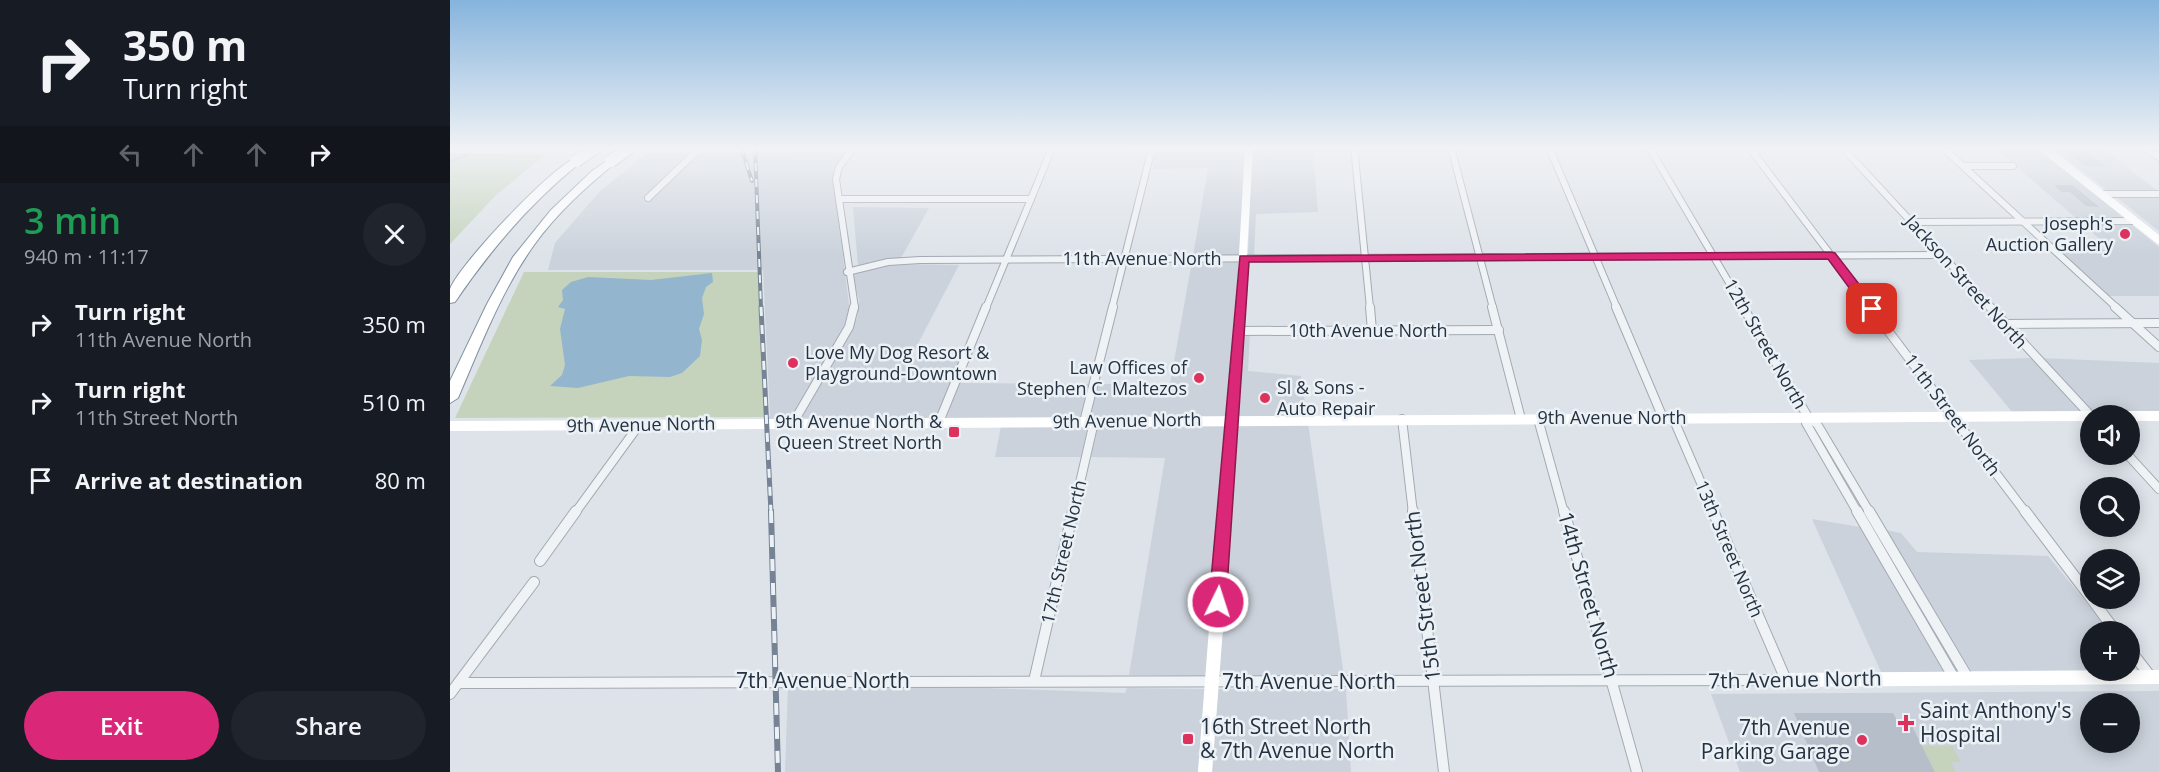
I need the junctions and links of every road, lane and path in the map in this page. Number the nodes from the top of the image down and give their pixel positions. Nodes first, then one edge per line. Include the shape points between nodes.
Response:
1 (551, 183) edge
2 (585, 183) edge
3 (664, 183) edge
4 (838, 183) edge
5 (1038, 183) edge
6 (1143, 183) edge
7 (1247, 183) edge
8 (1358, 183) edge
9 (1460, 183) edge
10 (1564, 183) edge
11 (1670, 183) edge
12 (1776, 183) edge
13 (1875, 183) edge
14 (1982, 183) edge
15 (2088, 183) edge
16 (2102, 194) junction
17 (2159, 194) edge
18 (648, 198) dead end
19 (1031, 199) junction
20 (840, 200) junction
21 (2135, 221) junction
22 (1911, 222) junction
23 (2024, 222) junction
24 (2159, 240) edge
25 (1942, 255) junction
26 (1714, 256) junction
27 (1831, 256) junction
28 (1480, 257) junction
29 (1595, 257) junction
30 (1244, 258) junction
31 (1365, 258) junction
32 (1124, 259) junction
33 (1006, 260) junction
34 (847, 272) junction
35 (450, 299) edge
36 (2133, 323) junction
37 (2159, 323) edge
38 (2004, 324) junction
39 (1498, 330) junction
40 (1238, 331) junction
41 (1372, 331) junction
42 (2159, 347) edge
43 (451, 397) edge
44 (2081, 405) edge
45 (2080, 416) edge
46 (2140, 416) edge
47 (2159, 416) edge
48 (1808, 417) junction
49 (1954, 417) junction
50 (1521, 418) junction
51 (1538, 418) junction
52 (1668, 418) junction
53 (1402, 419) junction
54 (1232, 420) junction
55 (939, 422) junction
56 (1089, 422) junction
57 (793, 423) junction
58 (639, 425) junction
59 (450, 426) edge
60 (2137, 465) edge
61 (2159, 489) edge
62 (540, 561) dead end
63 (534, 582) dead end
64 (2080, 583) edge
65 (2140, 660) edge
66 (2155, 676) edge
67 (1961, 678) junction
68 (1786, 680) junction
69 (1034, 681) junction
70 (1612, 681) junction
71 (1212, 682) junction
72 (1433, 682) junction
73 (459, 683) junction
74 (450, 694) edge
75 (1205, 772) edge
76 (1444, 772) edge
77 (1637, 772) edge

1 - 35 highway, bridge via 517,214
2 - 43 highway, bridge via 536,233 510,272
3 - 18 street
4 - 20 street
5 - 19 street
6 - 32 street, 17th Street North
7 - 30 street
8 - 31 street
9 - 28 street
10 - 29 street, 13th Street North
11 - 26 street, 12th Street North
12 - 27 street, 11th Street North
13 - 22 street, Jackson Street North
14 - 23 street
15 - 16 street
16 - 17 street
16 - 21 street
19 - 20 street
19 - 33 street
20 - 34 street
21 - 23 street
21 - 24 street
22 - 23 street
22 - 25 street, Jackson Street North
23 - 36 street
25 - 27 street, 11th Avenue North
25 - 38 street, Jackson Street North
26 - 27 street, 11th Avenue North
26 - 29 street, 11th Avenue North
26 - 48 street, 12th Street North
27 - 49 street, 11th Street North
28 - 29 street, 11th Avenue North
28 - 31 street, 11th Avenue North
28 - 39 street
29 - 52 street, 13th Street North
30 - 31 street, 11th Avenue North
30 - 32 street, 11th Avenue North
30 - 40 street
31 - 41 street
32 - 33 street, 11th Avenue North
32 - 56 street, 17th Street North
33 - 34 street, 11th Avenue North via 902,261
33 - 55 street
34 - 57 street via 855,303 849,327
36 - 37 street
36 - 38 street
36 - 42 street
38 - 44 street, Jackson Street North
39 - 41 street, 10th Avenue North
39 - 50 street
40 - 41 street, 10th Avenue North
40 - 54 street
45 - 49 street, 9th Avenue North
46 - 47 street
48 - 49 street, 9th Avenue North
48 - 52 street, 9th Avenue North
48 - 67 street, 12th Street North via 1817,424
48 - 67 street, 12th Street North via 1806,423
49 - 64 street, 11th Street North
50 - 51 street, 9th Avenue North
50 - 53 street, 9th Avenue North
51 - 52 street, 9th Avenue North
51 - 70 street, 14th Street North
52 - 68 street, 13th Street North
53 - 54 street, 9th Avenue North
53 - 72 street, 15th Street North
54 - 56 street, 9th Avenue North
54 - 71 street
55 - 56 street, 9th Avenue North
55 - 57 street, 9th Avenue North
56 - 69 street, 17th Street North
57 - 58 street, 9th Avenue North
58 - 59 street, 9th Avenue North
58 - 62 street
60 - 61 street
63 - 73 street
65 - 66 street
66 - 67 street, 7th Avenue North
67 - 68 street, 7th Avenue North
68 - 70 street, 7th Avenue North
69 - 71 street, 7th Avenue North
69 - 73 street, 7th Avenue North
70 - 72 street, 7th Avenue North
70 - 77 street, 14th Street North
71 - 72 street, 7th Avenue North
71 - 75 street
72 - 76 street, 15th Street North
73 - 74 street

